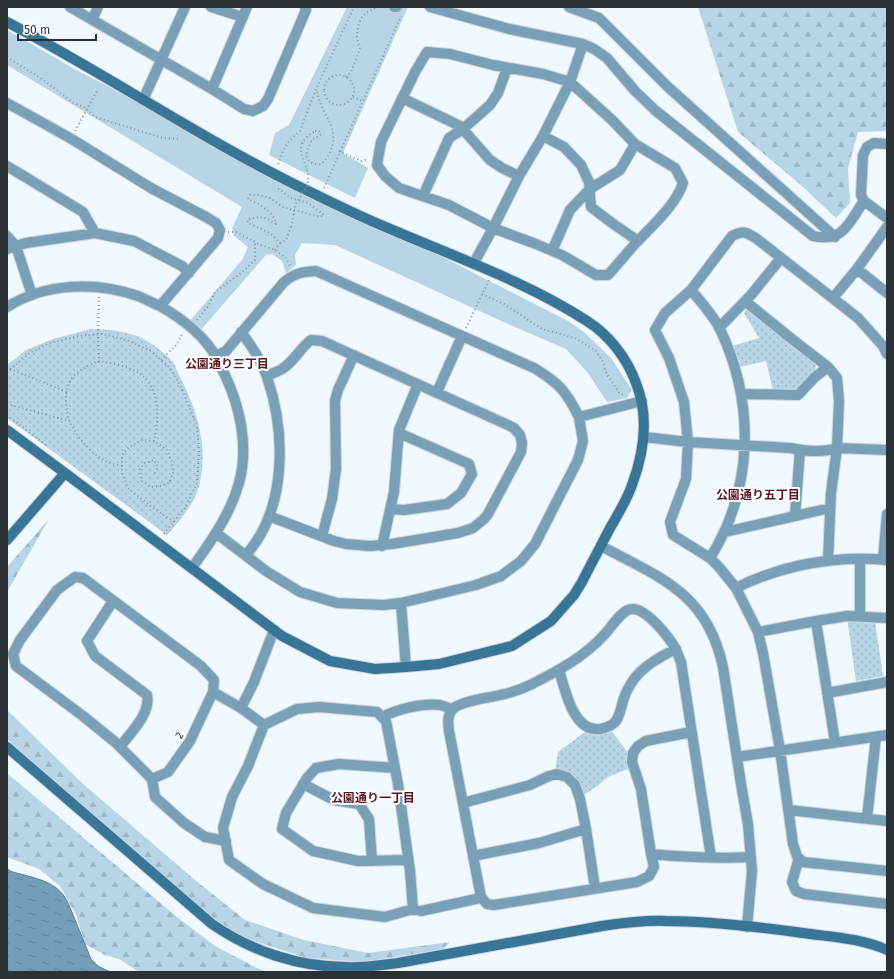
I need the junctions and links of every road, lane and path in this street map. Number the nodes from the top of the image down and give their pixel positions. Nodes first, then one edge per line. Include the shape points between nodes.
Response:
1 (70, 7) edge
2 (98, 7) edge
3 (185, 7) edge
4 (210, 7) edge
5 (247, 7) edge
6 (305, 7) edge
7 (354, 7) edge
8 (377, 7) edge
9 (430, 7) edge
10 (569, 7) edge
11 (398, 9) edge
12 (243, 17) junction
13 (92, 20) junction
14 (7, 22) edge
15 (583, 44) junction
16 (7, 57) edge
17 (162, 60) junction
18 (507, 68) junction
19 (346, 76) junction
20 (320, 81) junction
21 (570, 82) junction
22 (326, 84) junction
23 (212, 89) junction
24 (316, 89) junction
25 (97, 90) dead end
26 (353, 97) junction
27 (402, 98) junction
28 (144, 100) junction
29 (362, 101) junction
30 (7, 103) edge
31 (87, 110) junction
32 (463, 129) junction
33 (543, 136) junction
34 (71, 139) junction
35 (180, 139) dead end
36 (635, 144) junction
37 (887, 144) edge
38 (340, 151) junction
39 (379, 156) junction
40 (278, 164) dead end
41 (7, 166) edge
42 (519, 176) junction
43 (272, 183) dead end
44 (324, 188) dead end
45 (590, 189) junction
46 (423, 196) junction
47 (864, 201) junction
48 (887, 218) edge
49 (887, 227) edge
50 (493, 228) junction
51 (95, 233) junction
52 (219, 234) junction
53 (7, 236) edge
54 (835, 237) junction
55 (638, 241) junction
56 (256, 242) junction
57 (280, 243) junction
58 (12, 248) edge
59 (276, 250) junction
60 (552, 251) junction
61 (781, 258) junction
62 (474, 263) junction
63 (857, 269) junction
64 (189, 273) junction
65 (293, 275) junction
66 (495, 283) dead end
67 (691, 290) junction
68 (99, 291) dead end
69 (887, 293) edge
70 (482, 294) junction
71 (32, 295) junction
72 (833, 298) junction
73 (745, 301) junction
74 (160, 306) junction
75 (7, 307) edge
76 (189, 326) junction
77 (719, 328) junction
78 (241, 332) junction
79 (98, 334) junction
80 (462, 336) junction
81 (887, 354) edge
82 (354, 355) junction
83 (216, 356) junction
84 (161, 360) junction
85 (99, 362) junction
86 (828, 367) junction
87 (10, 369) junction
88 (7, 372) edge
89 (267, 376) junction
90 (418, 384) junction
91 (67, 392) junction
92 (436, 392) junction
93 (740, 394) junction
94 (626, 395) dead end
95 (642, 401) junction
96 (7, 404) edge
97 (579, 417) junction
98 (69, 421) junction
99 (7, 430) edge
100 (399, 433) junction
101 (644, 437) junction
102 (154, 441) junction
103 (688, 442) junction
104 (745, 444) junction
105 (837, 448) junction
106 (800, 450) junction
107 (887, 450) edge
108 (122, 466) junction
109 (65, 473) junction
110 (155, 474) dead end
111 (830, 508) junction
112 (391, 509) junction
113 (887, 514) edge
114 (269, 516) junction
115 (795, 516) junction
116 (174, 522) junction
117 (725, 532) junction
118 (216, 533) junction
119 (163, 536) dead end
120 (322, 536) junction
121 (7, 540) edge
122 (382, 546) junction
123 (601, 546) junction
124 (246, 555) junction
125 (710, 558) junction
126 (860, 560) junction
127 (885, 560) edge
128 (828, 561) junction
129 (192, 568) junction
130 (736, 588) junction
131 (113, 601) junction
132 (401, 603) junction
133 (860, 616) junction
134 (887, 618) edge
135 (816, 621) junction
136 (274, 630) junction
137 (758, 632) junction
138 (676, 649) junction
139 (406, 667) junction
140 (559, 670) junction
141 (887, 682) edge
142 (213, 692) junction
143 (827, 693) junction
144 (241, 708) junction
145 (452, 709) junction
146 (382, 717) junction
147 (264, 724) junction
148 (691, 732) junction
149 (887, 735) edge
150 (876, 737) junction
151 (835, 742) junction
152 (7, 747) edge
153 (120, 747) junction
154 (780, 750) junction
155 (737, 757) junction
156 (394, 768) junction
157 (152, 779) junction
158 (304, 784) junction
159 (463, 802) junction
160 (789, 810) junction
161 (867, 818) junction
162 (887, 821) edge
163 (586, 829) junction
164 (226, 841) junction
165 (651, 854) junction
166 (473, 856) junction
167 (711, 857) junction
168 (751, 857) junction
169 (799, 858) junction
170 (408, 860) junction
171 (372, 861) junction
172 (887, 871) edge
173 (595, 888) junction
174 (481, 897) junction
175 (887, 904) edge
176 (413, 909) junction
177 (747, 927) junction
178 (887, 950) edge

1 - 13 street
2 - 13 street
3 - 17 street
4 - 12 street
5 - 12 street
6 - 23 street via 306,10 263,106 253,111 244,109
7 - 20 path
8 - 19 path via 361,18 357,37 360,49 358,58
9 - 15 street via 509,29
10 - 54 street via 599,18 667,86
11 - 29 path
12 - 23 street
13 - 17 street
14 - 28 street
15 - 21 street
15 - 54 street via 594,48 607,58 656,111 814,236 824,239
16 - 31 path
17 - 23 street
17 - 28 street
18 - 21 street
18 - 27 street via 450,54 427,52
18 - 32 street via 498,93 490,105
19 - 22 path via 337,75
19 - 26 path via 353,84
20 - 22 path
20 - 24 path
21 - 33 street
21 - 36 street
22 - 26 path via 326,98 334,104 344,105
24 - 40 path via 300,131 289,141
24 - 57 path, bridge via 331,125 334,144 322,164 316,165 310,162 307,152 312,139 321,134 315,131 306,137 301,152 308,182 295,206 294,221 286,240
25 - 31 path
26 - 29 path
27 - 32 street
27 - 39 street via 381,142
28 - 62 street via 220,145 305,189 386,227
29 - 38 path
30 - 34 street
31 - 34 path
31 - 35 path via 95,116 163,138
32 - 42 street via 490,160
32 - 46 street via 449,138
33 - 42 street
33 - 45 street via 564,146 581,165
34 - 52 street via 151,188 216,223 220,230
36 - 45 street via 620,170
36 - 55 street via 675,168 683,183 662,216
37 - 47 street via 874,143 867,147 863,155 861,195
38 - 39 path via 361,161
38 - 44 path
39 - 46 street via 377,165 385,176 399,188
41 - 51 street via 83,212
42 - 50 street
43 - 57 path via 291,198 308,203 324,214 320,217 283,208 270,198 250,195 248,199 270,213 276,224 263,217 254,217 247,220 248,223 270,233
45 - 55 street via 591,207
45 - 60 street via 570,210
46 - 50 street via 449,205
47 - 48 street
47 - 54 street via 843,231
49 - 63 street
50 - 60 street
50 - 62 street
51 - 58 street
51 - 64 street via 134,241 182,266
52 - 56 path via 236,232
52 - 64 street
53 - 58 street
55 - 60 street via 608,275 596,275
56 - 59 path
56 - 76 path via 256,260 215,292 206,310
57 - 59 path
58 - 71 street
59 - 65 path via 286,258
61 - 67 street via 746,232 739,233 732,236
61 - 72 street
61 - 73 street
62 - 95 street via 555,301 589,322 612,342 630,368
63 - 69 street
63 - 72 street
64 - 74 street
65 - 78 street
65 - 80 street via 316,271
66 - 70 path via 488,280
67 - 77 street
67 - 103 street via 665,313 655,330 669,358 684,402
68 - 79 path
70 - 80 path
70 - 94 path via 504,304 542,329 575,338 590,347 603,362 606,373 620,394
71 - 74 street via 50,289 80,286 112,289 138,296
71 - 75 street via 19,299
72 - 81 street via 870,330
73 - 77 street
73 - 86 street
74 - 76 street
76 - 83 street
76 - 84 path via 177,344
77 - 93 street via 735,371
78 - 83 street via 226,351
78 - 89 street
79 - 84 path via 127,340 150,351
79 - 85 path
79 - 87 path via 50,343 31,352
80 - 92 street
80 - 97 street via 534,368 550,378 562,388
82 - 89 street via 322,340 311,340 292,361 281,370
82 - 90 street
82 - 120 street via 335,402 336,469 332,499
83 - 118 street via 236,403 241,425 242,462 239,482 226,516
84 - 116 path via 170,368 182,389 197,426 197,483 185,508
85 - 91 path via 81,369 73,376
85 - 102 path via 130,368 151,386 158,413
86 - 93 street via 798,395
86 - 105 street via 837,378
87 - 88 path
87 - 91 path
89 - 114 street via 276,413 279,448 274,501
90 - 92 street
90 - 100 street
91 - 98 path
92 - 122 street via 514,428 520,435 521,452 488,514 478,525 458,533
93 - 104 street
95 - 97 street
95 - 101 street
96 - 98 path
97 - 132 street via 583,441 578,460 535,544 521,561 501,576 476,585
98 - 108 path via 78,438 89,449 110,463
99 - 109 street
100 - 112 street
100 - 112 street via 469,464 472,474 461,493 447,504 404,510
101 - 103 street
101 - 123 street via 640,463 631,487
102 - 108 path via 142,440 129,447 122,455
102 - 110 path via 167,450 172,462 169,483 160,486 151,487 142,480 140,469 145,463 154,460 158,467
103 - 104 street
103 - 125 street via 686,480 670,522 673,535
104 - 106 street
104 - 117 street via 742,479
105 - 106 street
105 - 107 street
105 - 111 street
106 - 115 street
108 - 116 path via 128,488
109 - 121 street
109 - 129 street
111 - 115 street
111 - 128 street
112 - 122 street
113 - 127 street
114 - 120 street
114 - 124 street via 261,534
115 - 117 street
116 - 119 path
117 - 125 street
118 - 124 street
118 - 129 street
120 - 122 street via 346,544
123 - 139 street via 574,595 551,621 512,646 440,664
123 - 155 street via 671,584 690,600 705,620 721,658
124 - 132 street via 300,592 337,602 383,605
125 - 130 street
126 - 127 street
126 - 128 street
126 - 133 street
128 - 130 street via 782,569
129 - 136 street
130 - 137 street
131 - 142 street via 201,666 214,680
131 - 153 street via 87,641 95,656 147,696 148,703 143,715
131 - 153 street via 83,578 75,576 57,590 20,640 13,654 16,666
132 - 139 street
133 - 134 street
133 - 135 street
135 - 137 street
135 - 143 street
136 - 139 street via 330,661 375,669
136 - 144 street
137 - 154 street
138 - 140 street via 653,621 641,611 632,608 624,611 587,652
138 - 140 street via 655,661 635,678 623,699 621,711 615,722 604,729 587,728 573,712
138 - 148 street via 681,662
140 - 145 street via 519,690 465,703
141 - 143 street
142 - 144 street
142 - 157 street, 2 via 190,741 168,772
143 - 151 street
144 - 147 street
145 - 146 street via 440,705 417,706 394,711
145 - 159 street via 448,718 449,730
146 - 147 street via 377,712 320,707 297,709
146 - 156 street via 386,721
147 - 164 street via 232,798 223,828
148 - 165 street via 646,741 633,753 632,762 641,789
148 - 167 street
149 - 150 street
150 - 151 street
150 - 161 street
151 - 154 street
152 - 177 street via 212,924 237,940 284,959 322,966 368,967 630,922 666,920
153 - 157 street
154 - 155 street
154 - 160 street
155 - 168 street
156 - 158 street via 339,764 316,768
156 - 170 street
157 - 164 street via 154,797 184,823 205,837
158 - 171 street via 334,800 359,804 369,819
158 - 171 street via 286,813 282,829 313,851 358,861
159 - 163 street via 530,785 557,774 567,777 575,785
159 - 166 street
160 - 161 street
160 - 169 street via 793,844
161 - 162 street
163 - 166 street via 539,843
163 - 173 street
164 - 176 street via 229,860 263,884 313,908 385,917
165 - 167 street
165 - 173 street via 654,867 649,876 637,882
166 - 174 street
167 - 168 street
168 - 177 street
169 - 172 street via 803,862
169 - 175 street via 792,882 796,891
170 - 171 street
170 - 176 street
173 - 174 street via 494,905 487,904
174 - 176 street via 421,910
177 - 178 street via 851,939 868,942

